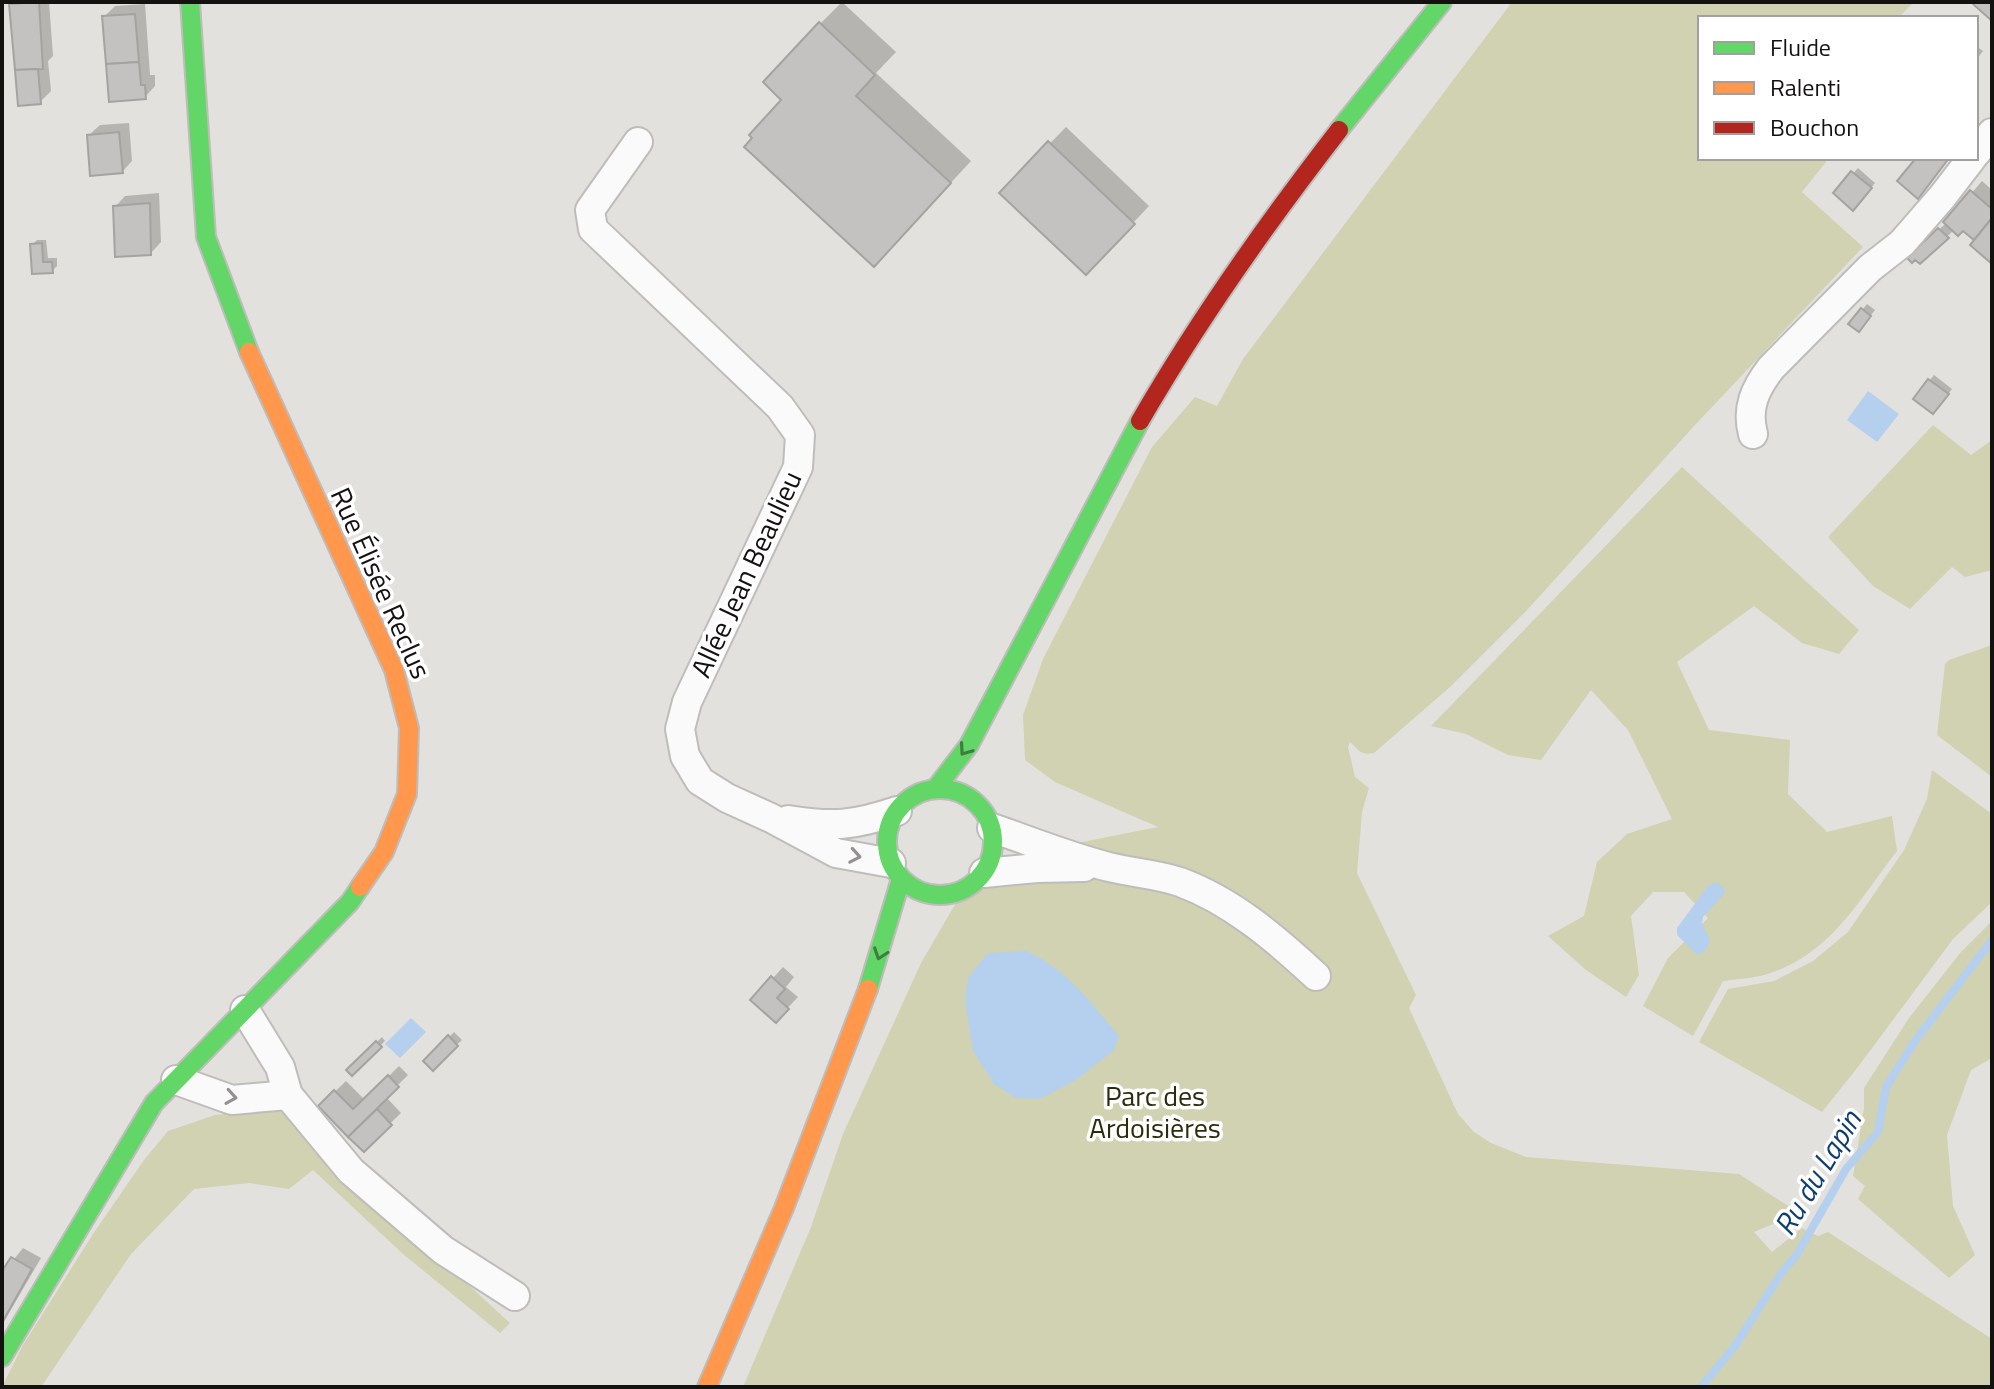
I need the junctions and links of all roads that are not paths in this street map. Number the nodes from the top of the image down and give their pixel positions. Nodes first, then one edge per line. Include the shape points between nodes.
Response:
1 (190, 2) edge
2 (1442, 2) edge
3 (1992, 133) edge
4 (638, 142) dead end
5 (1978, 151) edge
6 (1971, 160) edge
7 (1753, 434) dead end
8 (1016, 660) junction
9 (992, 740) dead end
10 (984, 780) dead end
11 (936, 788) junction
12 (897, 811) junction
13 (986, 817) junction
14 (771, 818) junction
15 (1109, 867) junction
16 (896, 871) junction
17 (984, 873) junction
18 (943, 896) junction
19 (926, 917) dead end
20 (893, 966) dead end
21 (1316, 976) dead end
22 (245, 1010) junction
23 (847, 1047) junction
24 (176, 1080) junction
25 (288, 1095) junction
26 (515, 1296) dead end
27 (2, 1357) edge
28 (707, 1387) edge

1 - 22 main road, Rue Élisée Reclus via 206,237 257,375 394,670 409,728 407,794 384,852 350,902
2 - 8 main road via 1312,164 1172,370
3 - 5 street
4 - 14 street, Allée Jean Beaulieu via 590,210 593,229 780,407 800,435 798,467 687,702 680,729 685,756 700,781
6 - 7 street via 1902,243 1870,268 1771,368 1750,407
8 - 9 main road
8 -> 11 main road via 969,745
10 - 13 main road
11 - 12 main road via 907,799
11 - 13 main road via 960,792
12 - 14 street, Allée Jean Beaulieu via 839,826
12 - 16 main road via 887,845
13 - 15 street
13 - 17 main road via 994,844
14 -> 16 street, Allée Jean Beaulieu via 836,853
15 - 17 street
15 - 21 street via 1180,882 1208,895 1251,921
16 - 18 main road via 913,888
16 -> 23 main road via 888,928
17 - 18 main road via 972,885
18 - 19 main road
20 - 23 main road
22 - 24 main road, Rue Élisée Reclus
22 - 25 street via 280,1067
23 - 28 main road via 759,1273
24 -> 25 street via 232,1100
24 - 27 main road, Rue Élisée Reclus via 154,1103
25 - 26 street via 351,1171 443,1250

